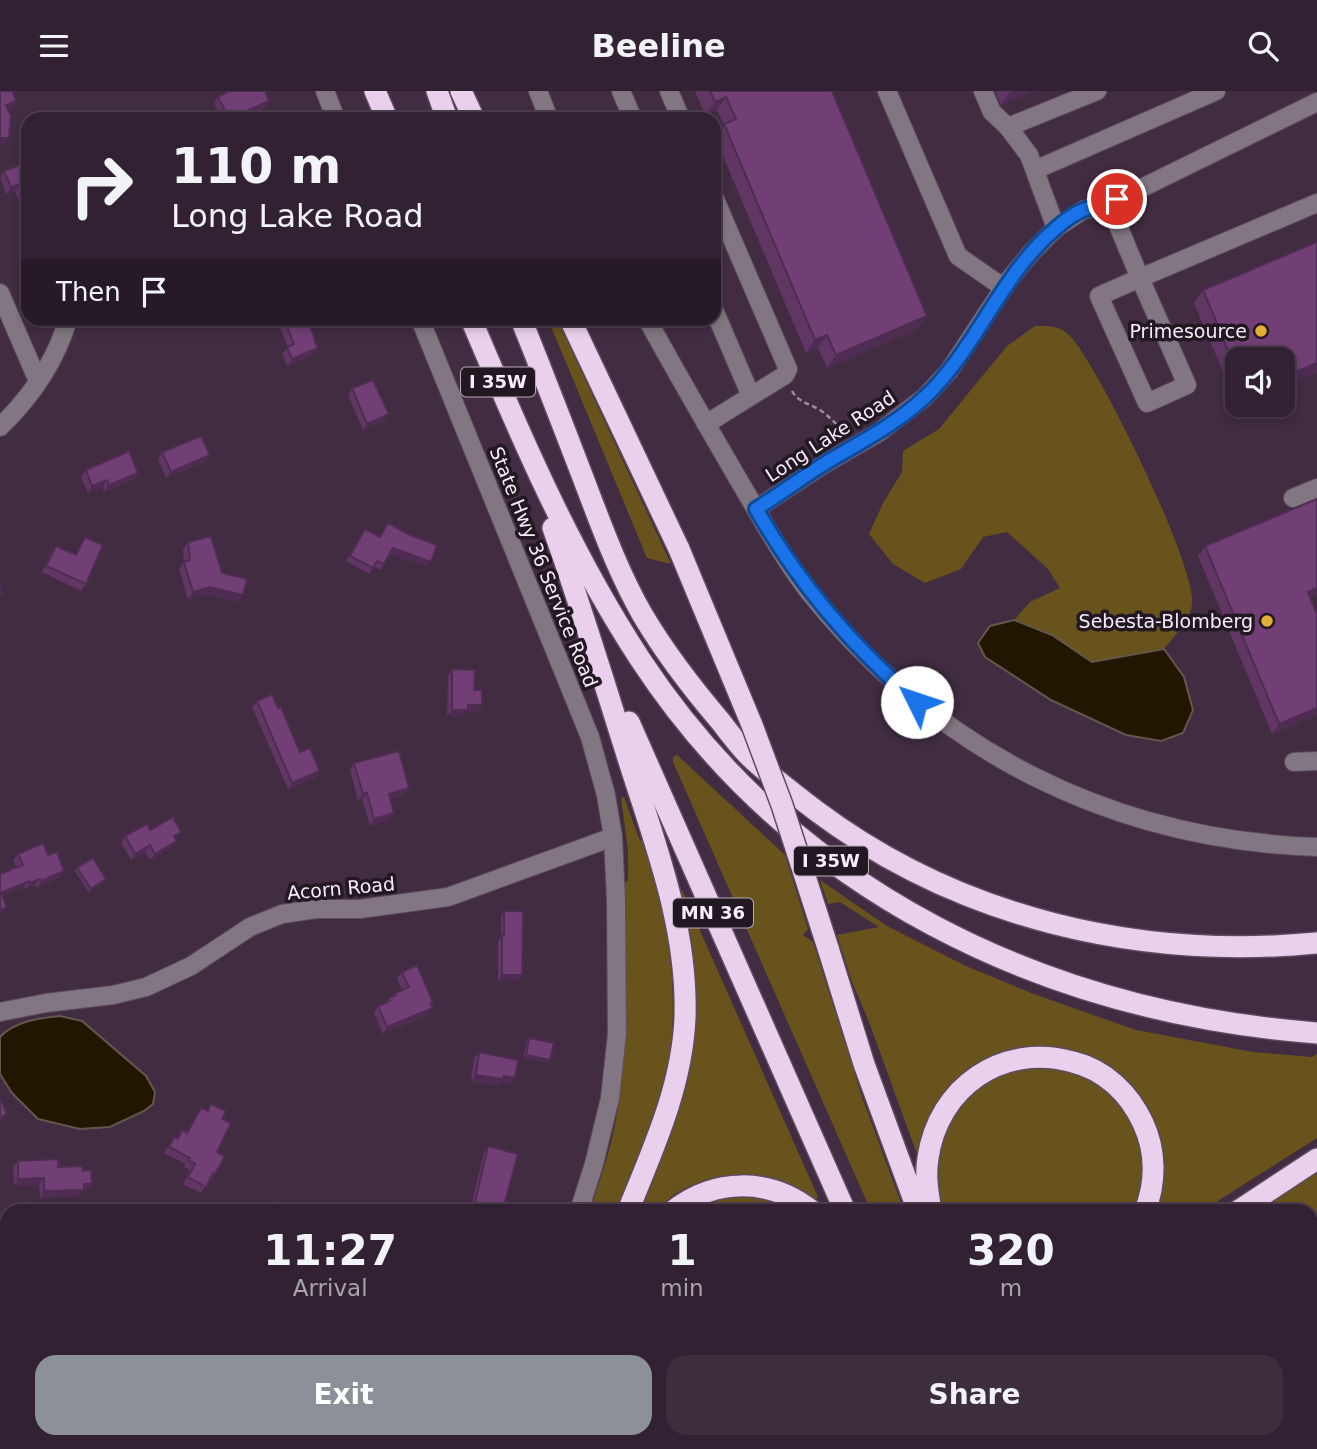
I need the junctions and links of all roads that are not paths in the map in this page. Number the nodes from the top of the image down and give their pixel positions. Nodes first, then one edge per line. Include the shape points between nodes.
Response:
1 (325, 91) edge
2 (375, 91) edge
3 (437, 91) edge
4 (461, 91) edge
5 (538, 91) edge
6 (621, 91) edge
7 (669, 91) edge
8 (887, 91) edge
9 (983, 91) edge
10 (1097, 91) edge
11 (1216, 91) edge
12 (1317, 102) edge
13 (333, 112) edge
14 (384, 112) edge
15 (444, 112) edge
16 (471, 112) edge
17 (547, 112) edge
18 (630, 112) edge
19 (678, 112) edge
20 (1008, 127) junction
21 (1035, 170) junction
22 (1317, 203) edge
23 (1109, 204) junction
24 (721, 213) edge
25 (1056, 228) junction
26 (1140, 278) junction
27 (1004, 288) junction
28 (0, 293) edge
29 (66, 326) edge
30 (423, 326) edge
31 (474, 326) edge
32 (524, 326) edge
33 (573, 326) edge
34 (651, 326) edge
35 (721, 326) edge
36 (38, 381) junction
37 (751, 396) junction
38 (706, 424) junction
39 (0, 427) edge
40 (524, 445) junction
41 (1317, 488) edge
42 (1293, 498) dead end
43 (756, 509) junction
44 (584, 614) junction
45 (1317, 761) edge
46 (1294, 762) dead end
47 (613, 837) junction
48 (1317, 847) edge
49 (1317, 943) edge
50 (0, 1012) edge
51 (1317, 1033) edge
52 (1317, 1159) edge
53 (581, 1204) edge
54 (631, 1204) edge
55 (684, 1204) edge
56 (802, 1204) edge
57 (842, 1204) edge
58 (915, 1204) edge
59 (930, 1204) edge
60 (1147, 1204) edge
61 (1249, 1204) edge

1 - 13 street
2 - 14 highway
3 - 15 highway
4 - 16 highway
5 - 17 street
6 - 18 street
7 - 19 street
8 - 27 street via 958,256
9 - 20 street via 992,112
10 - 20 street
11 - 21 street
12 - 23 street, Long Lake Road
20 - 21 street
21 - 25 street
22 - 26 street
23 - 25 street, Long Lake Road via 1083,210
23 - 26 street
24 - 37 street via 788,369
25 - 27 street, Long Lake Road
26 - 26 street via 1099,296 1147,403 1187,386
27 - 43 street, Long Lake Road via 949,371 924,398 878,433
28 - 36 street
29 - 36 street via 57,351
30 - 47 street, State Hwy 36 Service Road via 590,737
31 - 40 highway, I 35W
32 - 49 highway, I 35W via 610,548 642,613 715,716 749,756 797,796 881,855 931,881 1017,914 1105,935 1164,942
33 - 58 highway, bridge via 679,549 778,794 864,1064
34 - 38 street
35 - 37 street
36 - 39 street via 23,405
37 - 38 street
38 - 43 street
40 - 44 highway, MN 36
40 - 51 highway, I 35W via 610,611 673,705 748,790 834,864 880,896 976,949 1075,986 1177,1014
41 - 42 street
43 - 48 street via 808,590 844,633 917,702 995,757 1086,801 1171,828 1265,845
44 - 54 highway via 667,883 685,982 685,1020 672,1095
44 - 57 highway, MN 36
45 - 46 street
47 - 50 street, Acorn Road via 448,897 273,916 191,966 146,987
47 - 53 street, State Hwy 36 Service Road via 617,1034 608,1110
52 - 61 highway
55 - 56 highway via 715,1188 736,1185 775,1190
59 - 60 highway via 928,1157 943,1113 956,1095 989,1069 1038,1057 1060,1058 1095,1070 1126,1094 1138,1111 1152,1150

